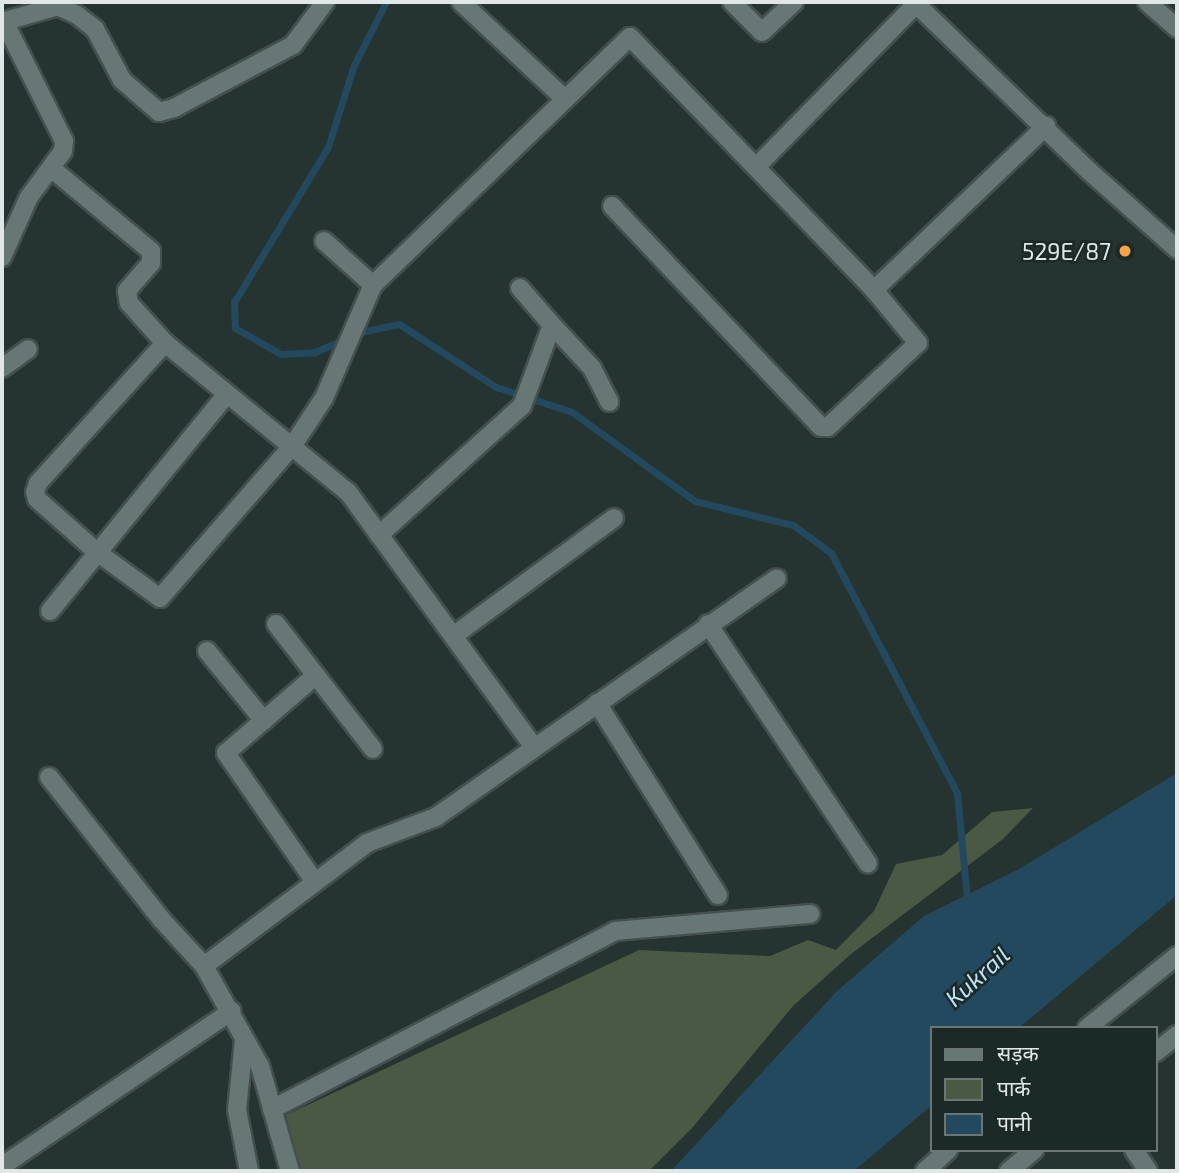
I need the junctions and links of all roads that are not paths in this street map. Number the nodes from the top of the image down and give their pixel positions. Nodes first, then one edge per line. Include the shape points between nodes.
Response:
1 (325, 2) edge
2 (461, 2) edge
3 (732, 2) edge
4 (794, 2) edge
5 (1147, 2) edge
6 (915, 3) edge
7 (3, 21) edge
8 (1177, 28) edge
9 (564, 98) junction
10 (1046, 126) junction
11 (757, 166) junction
12 (51, 168) junction
13 (612, 206) dead end
14 (324, 241) dead end
15 (1177, 249) edge
16 (2, 257) edge
17 (373, 285) junction
18 (520, 288) dead end
19 (874, 290) junction
20 (552, 326) junction
21 (165, 343) junction
22 (28, 349) dead end
23 (2, 368) edge
24 (227, 394) junction
25 (609, 402) dead end
26 (293, 445) junction
27 (614, 518) dead end
28 (379, 535) junction
29 (97, 552) junction
30 (777, 578) dead end
31 (50, 611) dead end
32 (276, 624) dead end
33 (708, 624) junction
34 (456, 635) junction
35 (207, 651) dead end
36 (316, 675) junction
37 (597, 703) junction
38 (264, 721) junction
39 (534, 747) junction
40 (373, 749) dead end
41 (49, 777) dead end
42 (869, 864) dead end
43 (315, 882) junction
44 (718, 895) dead end
45 (810, 914) dead end
46 (1177, 956) edge
47 (204, 966) junction
48 (232, 1011) junction
49 (1090, 1026) edge
50 (1177, 1035) edge
51 (244, 1040) junction
52 (1158, 1050) edge
53 (272, 1109) junction
54 (946, 1152) edge
55 (1032, 1152) edge
56 (1134, 1152) edge
57 (2, 1166) edge
58 (249, 1171) edge
59 (290, 1171) edge
60 (925, 1171) edge
61 (1009, 1171) edge
62 (1148, 1171) edge

1 - 7 street via 293,45 159,112 122,80 95,29 77,15 58,6
2 - 9 street
3 - 4 street via 761,32
5 - 8 street
6 - 10 street
6 - 11 street
7 - 12 street via 64,141
9 - 11 street via 625,39 636,39
9 - 17 street
10 - 15 street
10 - 19 street
11 - 19 street
12 - 16 street via 29,197
12 - 21 street via 151,251 151,263 126,299
13 - 19 street via 821,427 828,427 918,343
14 - 17 street
17 - 26 street via 350,344
18 - 20 street
20 - 25 street via 592,368
20 - 28 street via 522,406
21 - 24 street
21 - 29 street via 38,483 35,492 37,499
22 - 23 street
24 - 26 street
24 - 29 street
26 - 28 street via 348,492
26 - 29 street via 160,598
27 - 34 street
28 - 34 street
29 - 31 street
30 - 33 street
32 - 36 street
33 - 37 street
33 - 42 street
34 - 39 street
35 - 38 street
36 - 38 street
36 - 40 street
37 - 39 street
37 - 44 street
38 - 43 street via 226,754
39 - 43 street via 436,817 368,843
41 - 47 street
43 - 47 street
45 - 53 street via 615,931
46 - 49 street
47 - 48 street
48 - 51 street
48 - 57 street
50 - 52 street
51 - 53 street via 260,1066
51 - 58 street via 237,1110
53 - 59 street
54 - 60 street
55 - 61 street
56 - 62 street

